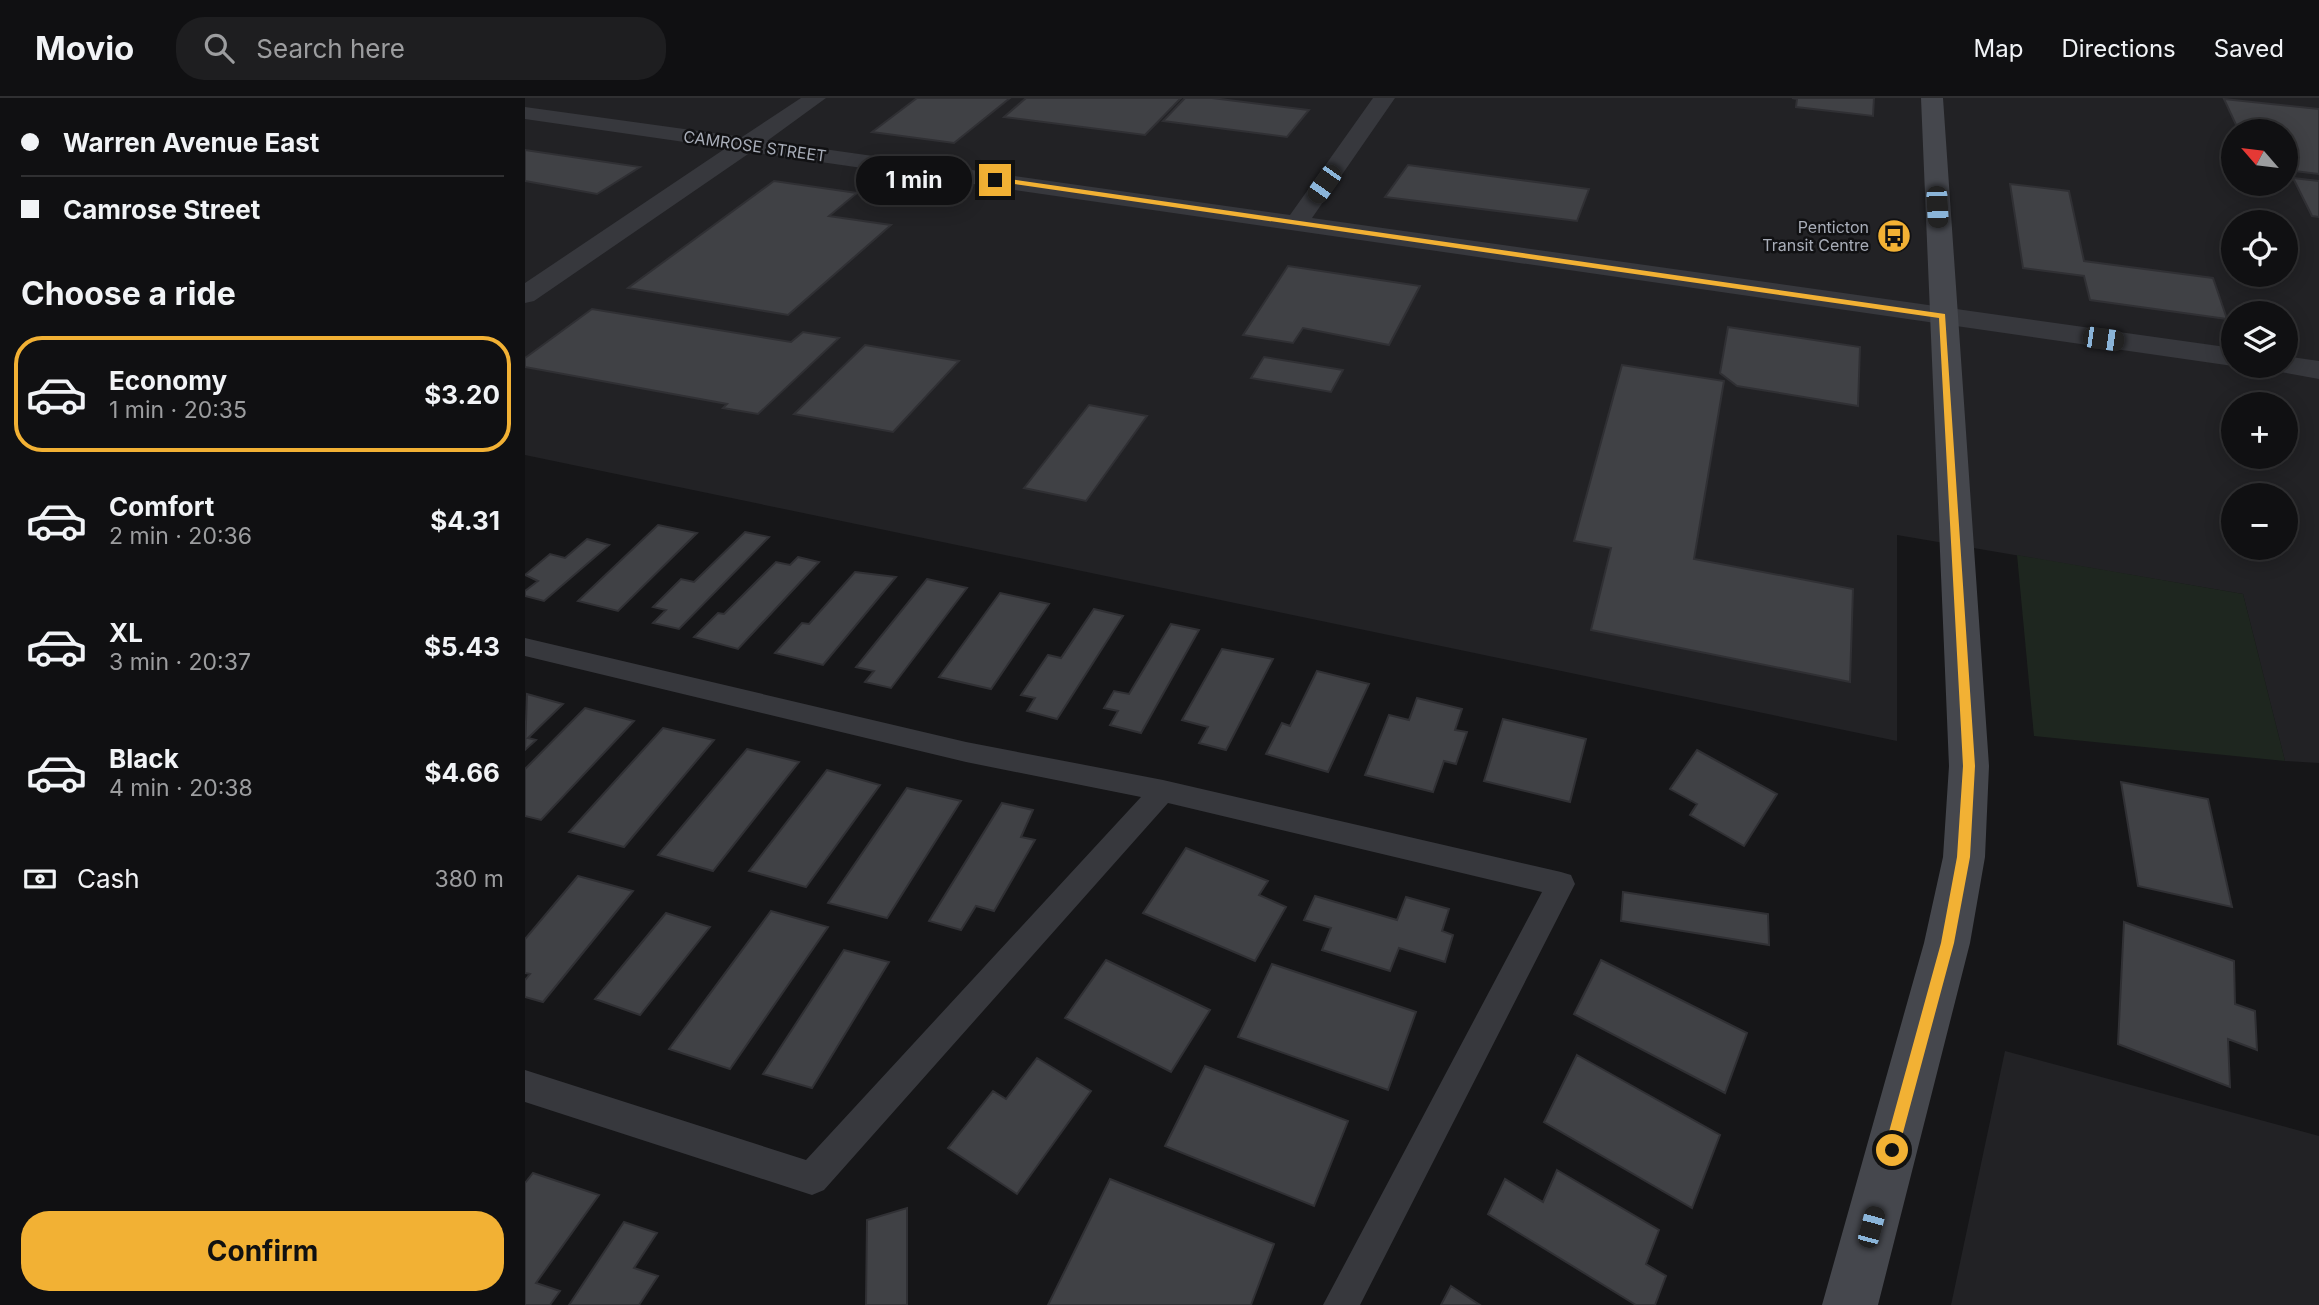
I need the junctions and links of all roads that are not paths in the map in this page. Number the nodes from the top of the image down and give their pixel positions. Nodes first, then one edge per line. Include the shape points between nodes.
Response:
1 (815, 98) edge
2 (1384, 98) edge
3 (1932, 98) edge
4 (525, 113) edge
5 (747, 144) junction
6 (1297, 222) junction
7 (525, 295) edge
8 (1943, 316) junction
9 (2221, 355) edge
10 (2298, 367) edge
11 (2319, 370) edge
12 (525, 647) edge
13 (1163, 791) junction
14 (525, 1086) edge
15 (1341, 1305) edge
16 (1850, 1305) edge

1 - 5 street
2 - 6 street
3 - 8 street
4 - 5 street, CAMROSE STREET
5 - 6 street, CAMROSE STREET
5 - 7 street
6 - 8 street, CAMROSE STREET
8 - 9 street, CAMROSE STREET
8 - 16 street via 1969,766 1964,857 1947,943
10 - 11 street
12 - 13 lane via 966,752
13 - 14 lane via 812,1178
13 - 15 lane via 1561,884

